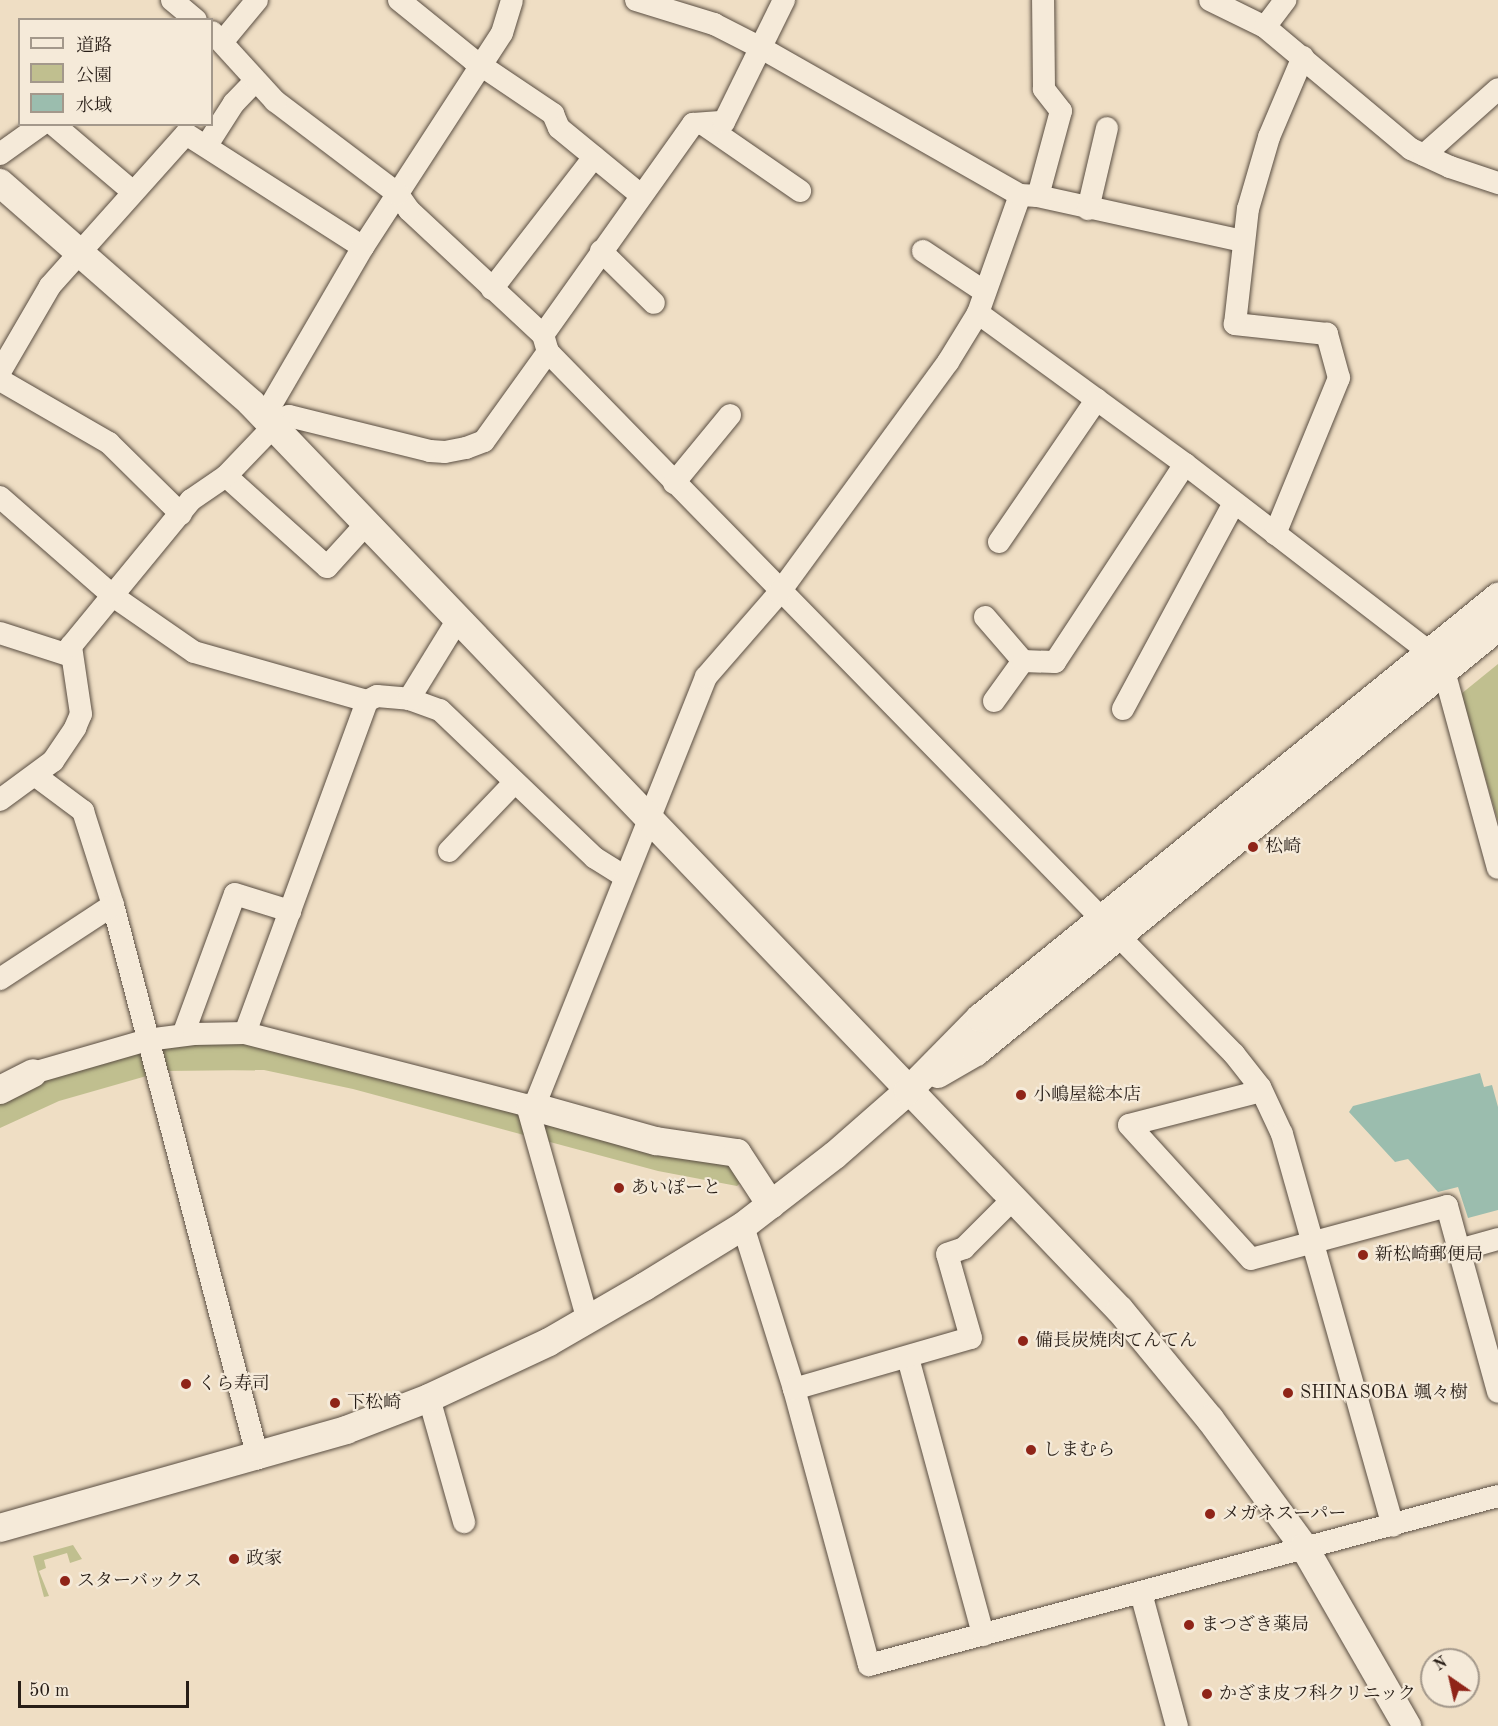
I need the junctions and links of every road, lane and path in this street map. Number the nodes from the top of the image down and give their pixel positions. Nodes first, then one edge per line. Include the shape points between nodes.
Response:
1 (172, 0) edge
2 (257, 0) edge
3 (399, 0) edge
4 (512, 0) edge
5 (636, 0) edge
6 (784, 0) edge
7 (1043, 0) edge
8 (1210, 0) edge
9 (1285, 0) edge
10 (194, 18) edge
11 (1265, 27) junction
12 (217, 37) edge
13 (763, 49) junction
14 (1303, 57) junction
15 (483, 66) junction
16 (255, 81) junction
17 (1498, 89) edge
18 (703, 124) junction
19 (39, 126) edge
20 (55, 126) edge
21 (1107, 128) dead end
22 (207, 145) junction
23 (0, 154) edge
24 (1424, 155) junction
25 (594, 157) junction
26 (0, 183) edge
27 (1498, 183) edge
28 (132, 191) junction
29 (800, 191) dead end
30 (398, 194) junction
31 (641, 195) junction
32 (1029, 195) junction
33 (1088, 209) junction
34 (1242, 241) junction
35 (363, 246) junction
36 (79, 250) junction
37 (923, 250) dead end
38 (601, 251) junction
39 (492, 289) junction
40 (981, 302) junction
41 (654, 303) dead end
42 (545, 343) junction
43 (0, 372) edge
44 (0, 380) edge
45 (1097, 399) junction
46 (730, 415) dead end
47 (268, 422) junction
48 (1185, 464) junction
49 (226, 476) junction
50 (674, 483) junction
51 (0, 497) edge
52 (1234, 502) junction
53 (181, 514) junction
54 (366, 525) junction
55 (1275, 534) junction
56 (999, 542) dead end
57 (779, 593) junction
58 (113, 596) junction
59 (1498, 597) edge
60 (985, 617) dead end
61 (457, 621) junction
62 (1498, 627) edge
63 (0, 633) edge
64 (70, 656) junction
65 (1023, 661) junction
66 (1437, 662) junction
67 (409, 699) junction
68 (994, 700) dead end
69 (367, 701) junction
70 (1123, 709) dead end
71 (36, 776) junction
72 (515, 782) junction
73 (3, 792) edge
74 (649, 821) junction
75 (449, 850) dead end
76 (1498, 868) edge
77 (624, 876) junction
78 (112, 905) junction
79 (290, 911) junction
80 (1108, 930) junction
81 (0, 979) edge
82 (246, 1033) junction
83 (183, 1035) junction
84 (147, 1040) junction
85 (33, 1073) joint
86 (0, 1090) edge
87 (908, 1091) junction
88 (1261, 1091) junction
89 (531, 1106) junction
90 (1013, 1199) junction
91 (771, 1205) junction
92 (743, 1226) junction
93 (1498, 1239) edge
94 (1312, 1242) junction
95 (1459, 1250) junction
96 (588, 1321) junction
97 (908, 1358) junction
98 (1495, 1367) edge
99 (794, 1389) junction
100 (1498, 1392) edge
101 (429, 1398) junction
102 (258, 1458) junction
103 (1498, 1496) edge
104 (464, 1522) dead end
105 (1393, 1526) junction
106 (0, 1528) edge
107 (1304, 1547) junction
108 (1141, 1593) junction
109 (983, 1635) junction
110 (1178, 1726) edge
111 (1407, 1726) edge

1 - 10 street
2 - 12 street
3 - 15 street
4 - 15 street via 502,33
5 - 13 street via 714,24
6 - 13 street
7 - 32 street via 1044,89 1061,111
8 - 11 street
9 - 11 street
11 - 14 street
12 - 16 street
13 - 18 street via 724,122
13 - 32 street
14 - 24 street
14 - 34 street via 1269,138
15 - 25 street via 554,114 559,128
15 - 30 street
16 - 22 street
16 - 30 street via 275,101
17 - 24 street
18 - 29 street
18 - 31 street via 693,124
19 - 23 street
20 - 28 street
21 - 33 street
22 - 28 street via 186,134
22 - 35 street
24 - 27 street
25 - 31 street
25 - 39 street
26 - 36 street
28 - 36 street
30 - 35 street
30 - 39 street via 409,210
31 - 38 street
32 - 33 street
32 - 40 street
33 - 34 street
34 - 55 street via 1235,324 1327,334 1340,378
35 - 47 street
36 - 43 street via 50,286
36 - 47 street
37 - 40 street
38 - 41 street
38 - 42 street
39 - 42 street
40 - 45 street
40 - 57 street via 941,372
42 - 47 street via 484,441 466,448 430,451 288,416
42 - 50 street
44 - 53 street via 109,443
45 - 48 street
45 - 56 street
46 - 50 street
47 - 49 street
47 - 54 street
48 - 52 street
48 - 65 street via 1055,662
49 - 53 street via 190,500
49 - 54 street via 327,567
50 - 57 street
51 - 58 street
52 - 55 street
52 - 70 street
53 - 58 street
54 - 61 street
55 - 66 street
57 - 74 street via 706,677 684,723
57 - 80 street
58 - 64 street via 71,646
58 - 69 street via 194,652
59 - 66 street
60 - 65 street
61 - 67 street
61 - 74 street
62 - 66 street
63 - 64 street
64 - 71 street via 81,714 54,761
65 - 68 street
66 - 76 street
66 - 80 street
67 - 69 street via 377,696
67 - 72 street via 440,710
69 - 79 street
71 - 73 street
71 - 78 street via 83,811
72 - 75 street
72 - 77 street via 595,858
74 - 77 street
74 - 87 street
77 - 89 street
78 - 81 street
78 - 84 street
79 - 82 street
79 - 83 street via 235,894
80 - 87 street via 980,1018
80 - 88 street via 1234,1054
82 - 83 street
82 - 89 street
83 - 84 street
84 - 85 street
84 - 102 street
85 - 86 street
87 - 90 street
87 - 91 street
88 - 94 street via 1282,1134
88 - 94 street via 1129,1125 1251,1259
89 - 91 street via 656,1141 737,1153
89 - 96 street
90 - 97 street via 964,1248 947,1254 971,1338
90 - 107 street via 1142,1336 1210,1419
91 - 92 street
92 - 96 street
92 - 99 street
93 - 95 street
94 - 95 street via 1447,1206
94 - 105 street
95 - 98 street
96 - 101 street
97 - 99 street
97 - 109 street
98 - 100 street
99 - 109 street via 868,1665
101 - 102 street
101 - 104 street
102 - 106 street
103 - 105 street
105 - 107 street
107 - 108 street
107 - 111 street
108 - 109 street
108 - 110 street

